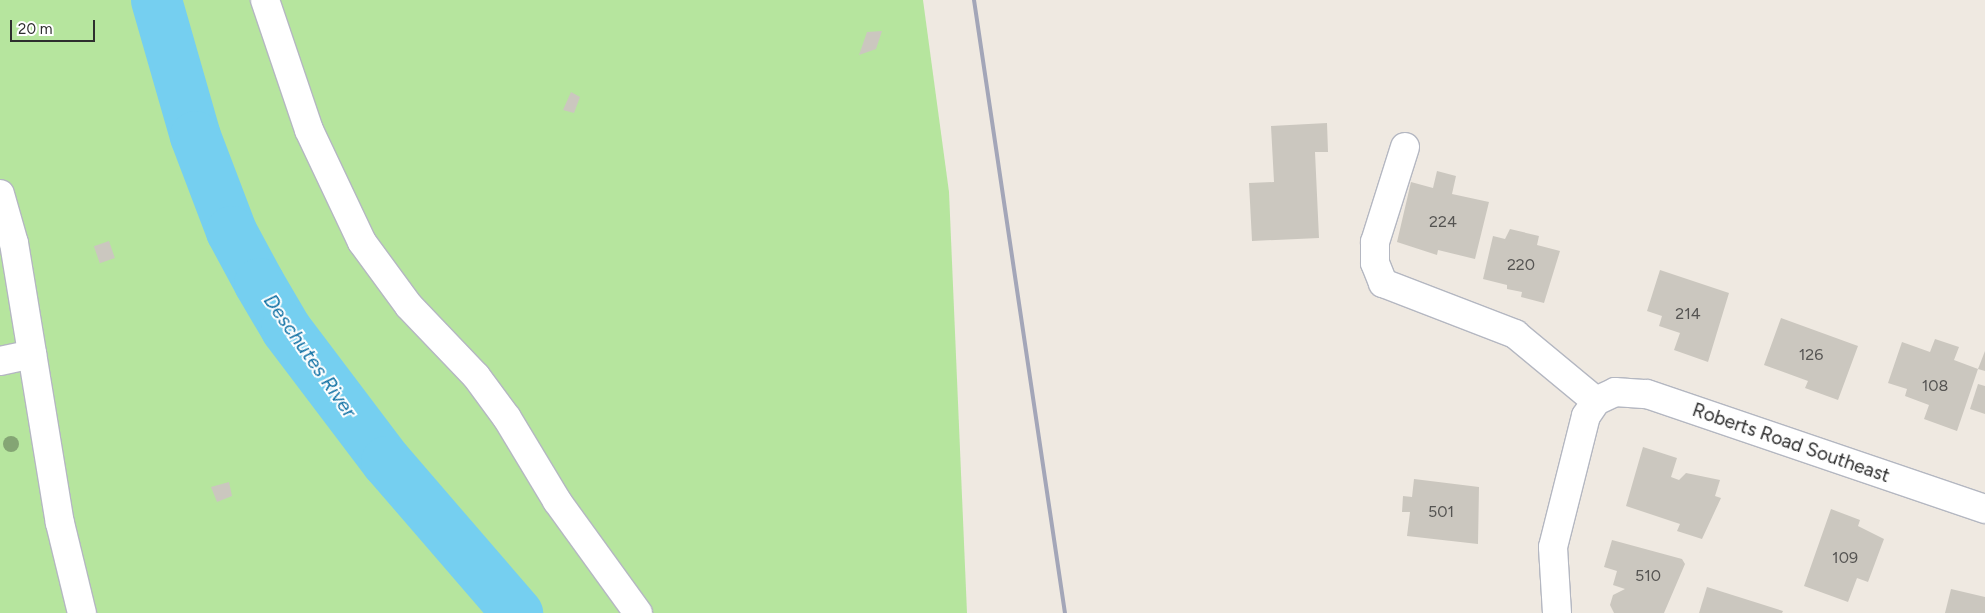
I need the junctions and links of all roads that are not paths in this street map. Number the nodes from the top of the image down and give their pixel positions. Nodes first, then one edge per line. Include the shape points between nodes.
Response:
1 (265, 0) edge
2 (1405, 147) dead end
3 (0, 194) edge
4 (32, 354) junction
5 (0, 361) edge
6 (1596, 401) junction
7 (1985, 509) edge
8 (82, 613) edge
9 (638, 613) edge
10 (1557, 613) edge

1 - 9 street via 309,130 362,242 409,306 444,340 508,418 557,502
2 - 6 street via 1376,242 1375,263 1383,283 1515,334
3 - 4 street via 14,243
4 - 5 street
4 - 8 street via 60,523
6 - 7 street, Roberts Road Southeast via 1615,392 1647,394
6 - 10 street via 1586,416 1553,547

